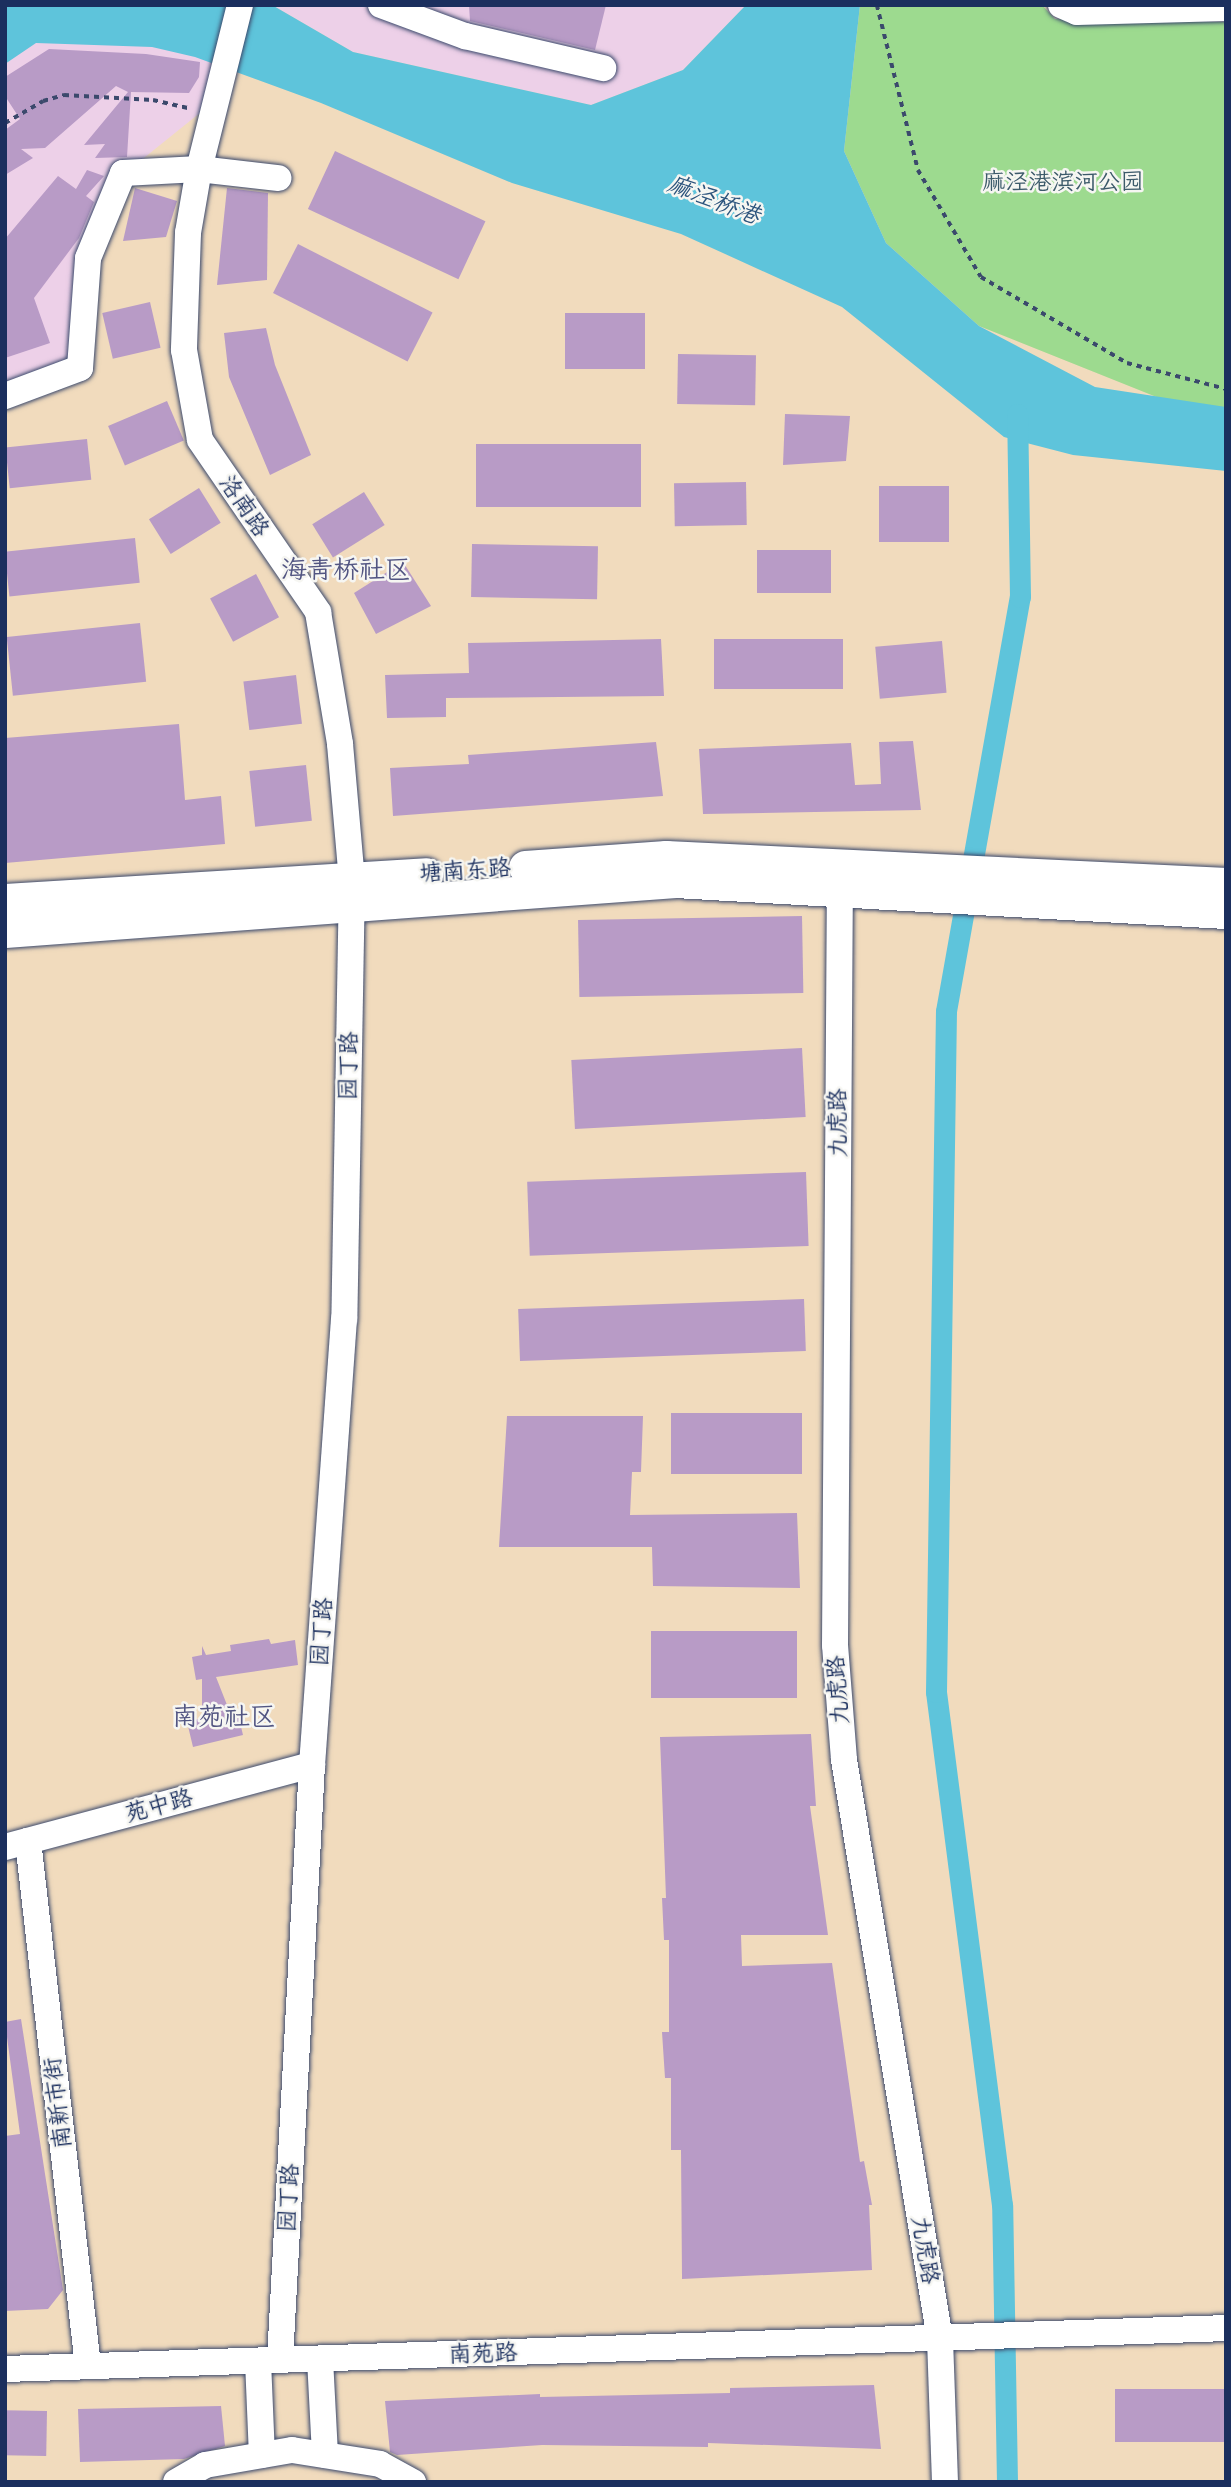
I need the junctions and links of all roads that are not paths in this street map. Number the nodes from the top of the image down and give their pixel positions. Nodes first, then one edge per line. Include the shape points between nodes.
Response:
1 (240, 5) edge
2 (382, 5) edge
3 (1061, 5) edge
4 (1226, 8) edge
5 (603, 68) dead end
6 (199, 169) junction
7 (278, 178) dead end
8 (5, 396) edge
9 (840, 878) junction
10 (1226, 884) edge
11 (1011, 887) junction
12 (352, 892) junction
13 (5, 900) edge
14 (1226, 912) edge
15 (5, 931) edge
16 (312, 1765) junction
17 (17, 1844) edge
18 (1226, 2328) edge
19 (951, 2339) junction
20 (320, 2359) junction
21 (269, 2361) junction
22 (88, 2366) junction
23 (5, 2369) edge
24 (262, 2455) junction
25 (325, 2455) junction
26 (176, 2482) edge
27 (413, 2482) edge
28 (944, 2482) edge

1 - 6 street, 洛南路
2 - 5 street via 465,36
3 - 4 street via 1077,12
6 - 7 street
6 - 8 street via 123,173 89,258 80,368
6 - 12 street, 洛南路 via 188,233 184,350 200,440 318,612 341,744
9 - 11 main road, 塘南东路
9 - 12 main road, 塘南东路
9 - 19 street, 九虎路 via 835,1645 844,1760
10 - 11 main road
11 - 14 main road
12 - 13 main road, 塘南东路
12 - 15 main road, 塘南东路
12 - 16 street, 园丁路 via 344,1320
16 - 17 street, 苑中路
16 - 21 street, 园丁路
17 - 22 street, 南新市街
18 - 19 street, 南苑路
19 - 20 street, 南苑路
19 - 28 street, 九虎路
20 - 21 street, 南苑路
20 - 25 street
21 - 22 street, 南苑路
21 - 24 street, 园丁路
22 - 23 street, 南苑路
24 - 25 street via 292,2450
24 - 26 street via 205,2465
25 - 27 street via 380,2464

